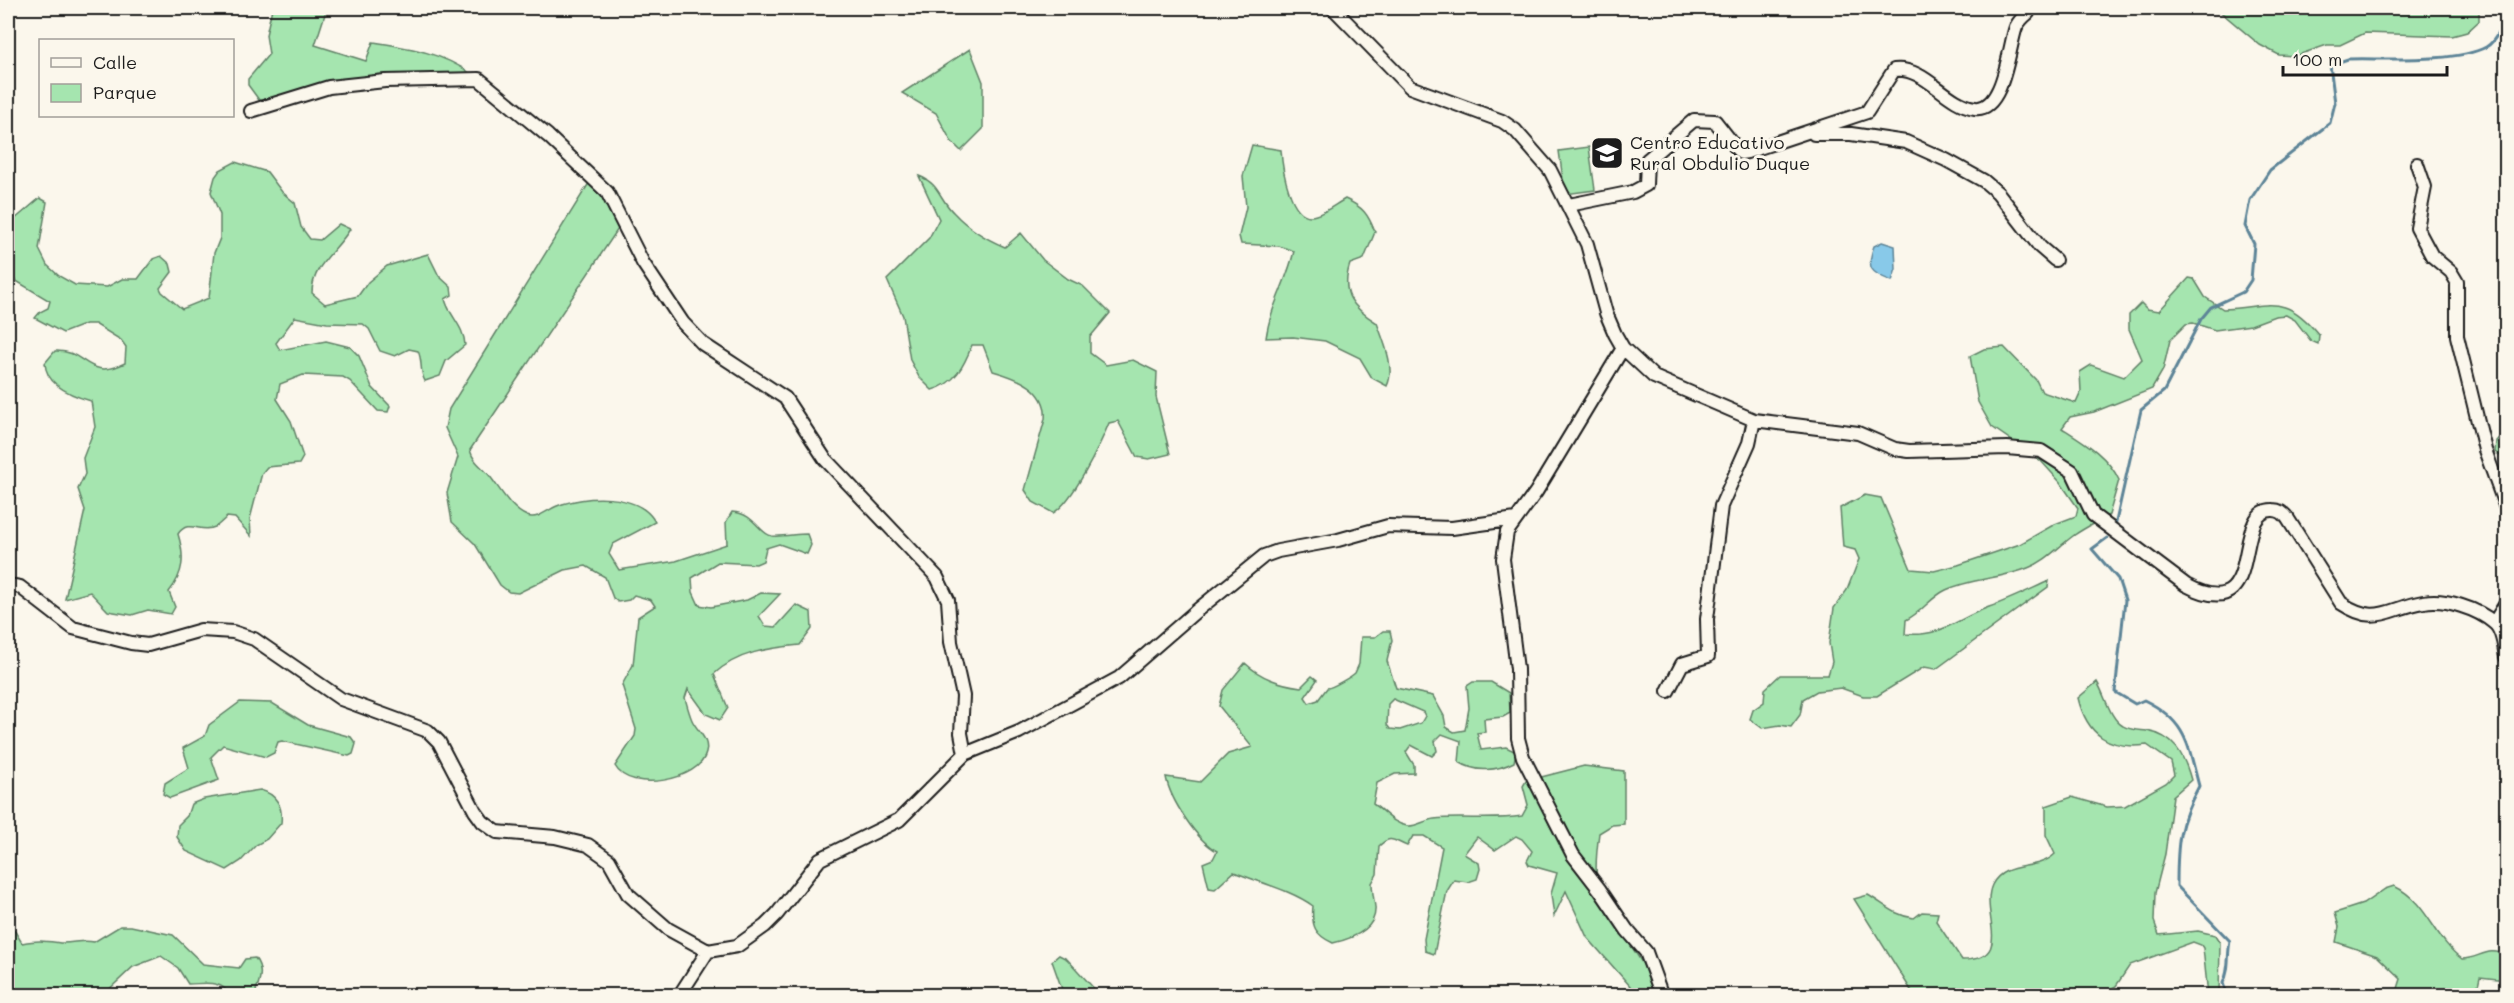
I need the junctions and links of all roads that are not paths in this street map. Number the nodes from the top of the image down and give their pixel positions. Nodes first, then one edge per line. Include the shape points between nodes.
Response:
1 (1333, 8) edge
2 (2028, 13) dead end
3 (251, 111) dead end
4 (1804, 134) junction
5 (2417, 164) dead end
6 (1569, 205) junction
7 (2055, 260) dead end
8 (1623, 348) junction
9 (1754, 420) junction
10 (2506, 508) edge
11 (1515, 519) junction
12 (8, 585) edge
13 (2506, 603) edge
14 (2494, 623) junction
15 (2506, 657) edge
16 (1668, 691) dead end
17 (965, 754) junction
18 (708, 951) junction
19 (679, 996) edge
20 (1662, 996) edge

1 - 6 street via 1410,87 1484,113 1515,130 1550,170
2 - 4 street via 2016,28 2001,83 1991,103 1977,108 1961,103 1909,70 1894,70 1867,112
3 - 17 street via 329,87 385,81 479,79 548,136 607,192 643,263 683,323 703,344 785,398 825,459 937,577 948,600 951,642 963,696 961,733
4 - 6 street via 1741,153 1716,121 1694,120 1647,160 1646,185 1633,192
4 - 7 street via 1851,134 1906,142 1946,160 1998,193 2040,247
5 - 10 street via 2426,187 2417,228 2432,256 2457,282 2458,345 2485,450
6 - 8 street via 1590,252 1606,313
8 - 9 street via 1654,377
8 - 11 street via 1536,492
9 - 14 street via 1858,433 1909,451 2041,451 2072,471 2094,515 2199,592 2223,592 2238,582 2254,521 2268,510 2277,510 2288,519 2341,603 2351,610 2374,615 2427,601 2458,606
9 - 16 street via 1749,443 1721,506 1707,619 1709,654 1682,664
11 - 17 street via 1452,528 1388,526 1271,553 1247,568 1119,678 1019,732
11 - 20 street via 1507,532 1503,559 1517,669 1518,738 1537,789 1573,855 1646,952
12 - 18 street via 20,587 73,628 131,643 148,645 201,630 233,632 254,639 341,699 428,731 439,742 475,811 489,827 497,832 588,844 609,860 637,903 668,929
13 - 14 street
14 - 15 street
17 - 18 street via 899,820 820,859 765,926 737,946
18 - 19 street

